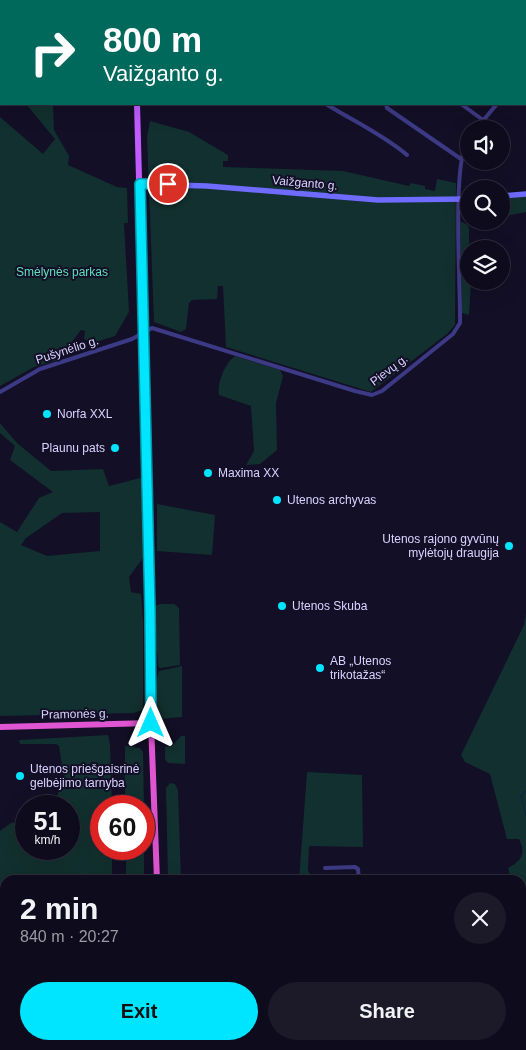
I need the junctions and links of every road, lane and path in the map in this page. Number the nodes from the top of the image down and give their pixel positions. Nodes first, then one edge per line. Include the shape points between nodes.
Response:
1 (137, 105) edge
2 (328, 105) edge
3 (461, 105) edge
4 (496, 105) edge
5 (386, 106) edge
6 (483, 120) joint
7 (407, 155) dead end
8 (460, 158) edge
9 (460, 170) edge
10 (140, 184) junction
11 (526, 194) edge
12 (510, 195) edge
13 (459, 199) junction
14 (144, 334) junction
15 (0, 392) edge
16 (151, 723) junction
17 (0, 727) edge
18 (325, 868) dead end
19 (157, 875) edge
20 (359, 875) edge

1 - 10 main road
2 - 7 street via 369,128
3 - 6 street
4 - 6 street
5 - 8 street
9 - 13 street, Pievų g.
10 - 13 main road, Vaižganto g. via 378,200
10 - 14 main road
11 - 12 main road
13 - 14 street, Pievų g. via 460,324 453,334 382,391 372,395 159,329 152,328
14 - 15 street, Pušynėlio g. via 40,368
14 - 16 main road
16 - 17 highway, Pramonės g.
16 - 19 highway
18 - 20 street via 355,866

